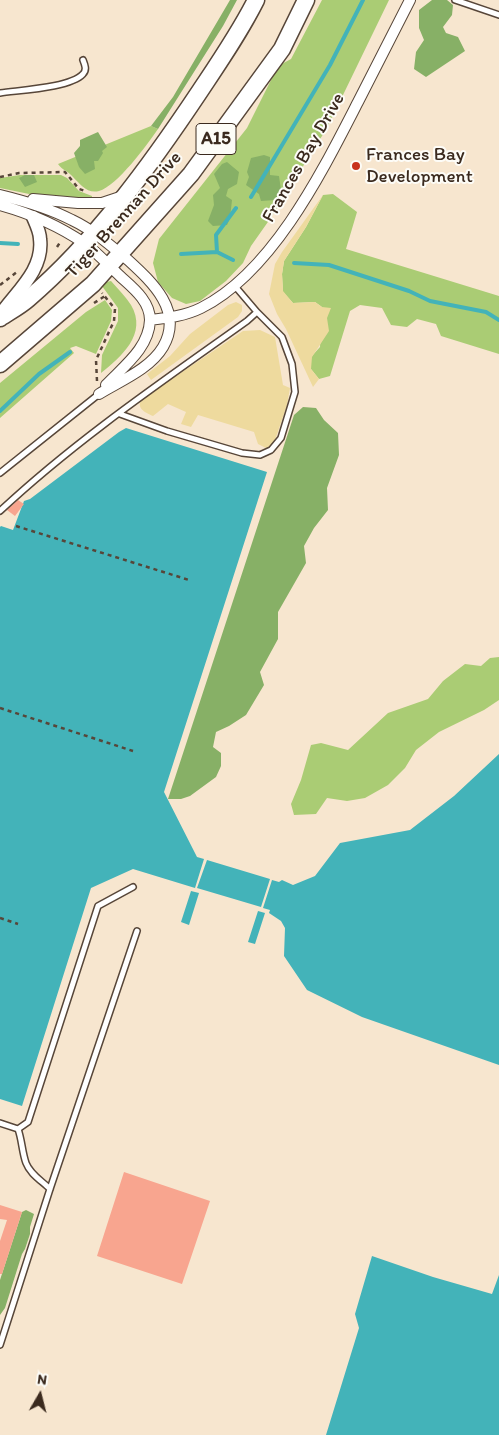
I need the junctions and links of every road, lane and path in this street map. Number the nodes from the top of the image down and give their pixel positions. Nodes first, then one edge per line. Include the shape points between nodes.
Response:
1 (256, 0) edge
2 (306, 0) edge
3 (410, 0) edge
4 (455, 0) edge
5 (499, 15) edge
6 (83, 60) dead end
7 (0, 93) edge
8 (0, 177) edge
9 (88, 192) dead end
10 (0, 195) edge
11 (123, 196) junction
12 (0, 205) edge
13 (33, 217) junction
14 (89, 238) junction
15 (120, 253) junction
16 (110, 266) junction
17 (234, 285) junction
18 (105, 296) dead end
19 (257, 312) junction
20 (0, 317) edge
21 (169, 317) junction
22 (150, 320) junction
23 (0, 364) edge
24 (99, 394) junction
25 (120, 414) junction
26 (0, 473) edge
27 (0, 511) edge
28 (16, 526) dead end
29 (189, 580) dead end
30 (0, 708) edge
31 (133, 751) dead end
32 (133, 887) dead end
33 (0, 918) edge
34 (18, 924) dead end
35 (137, 931) dead end
36 (0, 1123) edge
37 (18, 1128) junction
38 (50, 1188) junction
39 (0, 1344) edge

1 - 11 main road, Tiger Brennan Drive / A15 via 245,23 168,140
2 - 15 main road, Tiger Brennan Drive / A15 via 282,49 202,158
3 - 17 street, Frances Bay Drive via 312,188 276,242
4 - 5 lane
6 - 7 lane via 86,67 83,74 68,84
8 - 9 path via 19,172 65,172 79,189
10 - 11 street via 78,203 102,203
10 - 14 street via 42,206 74,220
11 - 14 main road, Tiger Brennan Drive / A15
12 - 13 street
13 - 14 street
13 - 20 street via 40,237 38,265
14 - 15 street
14 - 16 street
14 - 20 main road, Tiger Brennan Drive via 27,299
15 - 16 main road, Tiger Brennan Drive / A15
15 - 21 street via 157,289
16 - 22 street via 144,301
16 - 23 main road, Tiger Brennan Drive / A15
17 - 19 lane
17 - 21 street, Frances Bay Drive via 201,308
18 - 24 path via 115,309 114,321 96,360
19 - 25 lane
19 - 25 lane via 282,337 292,364 295,392 281,438 271,450 260,455 242,453
21 - 22 street, Frances Bay Drive
21 - 24 street via 168,336 158,354
22 - 24 street via 140,349
24 - 26 lane
25 - 27 lane via 34,479
28 - 29 path
30 - 31 path
32 - 37 lane via 98,906 28,1122
33 - 34 path
35 - 38 lane
36 - 37 lane
37 - 38 lane via 27,1165
38 - 39 lane

